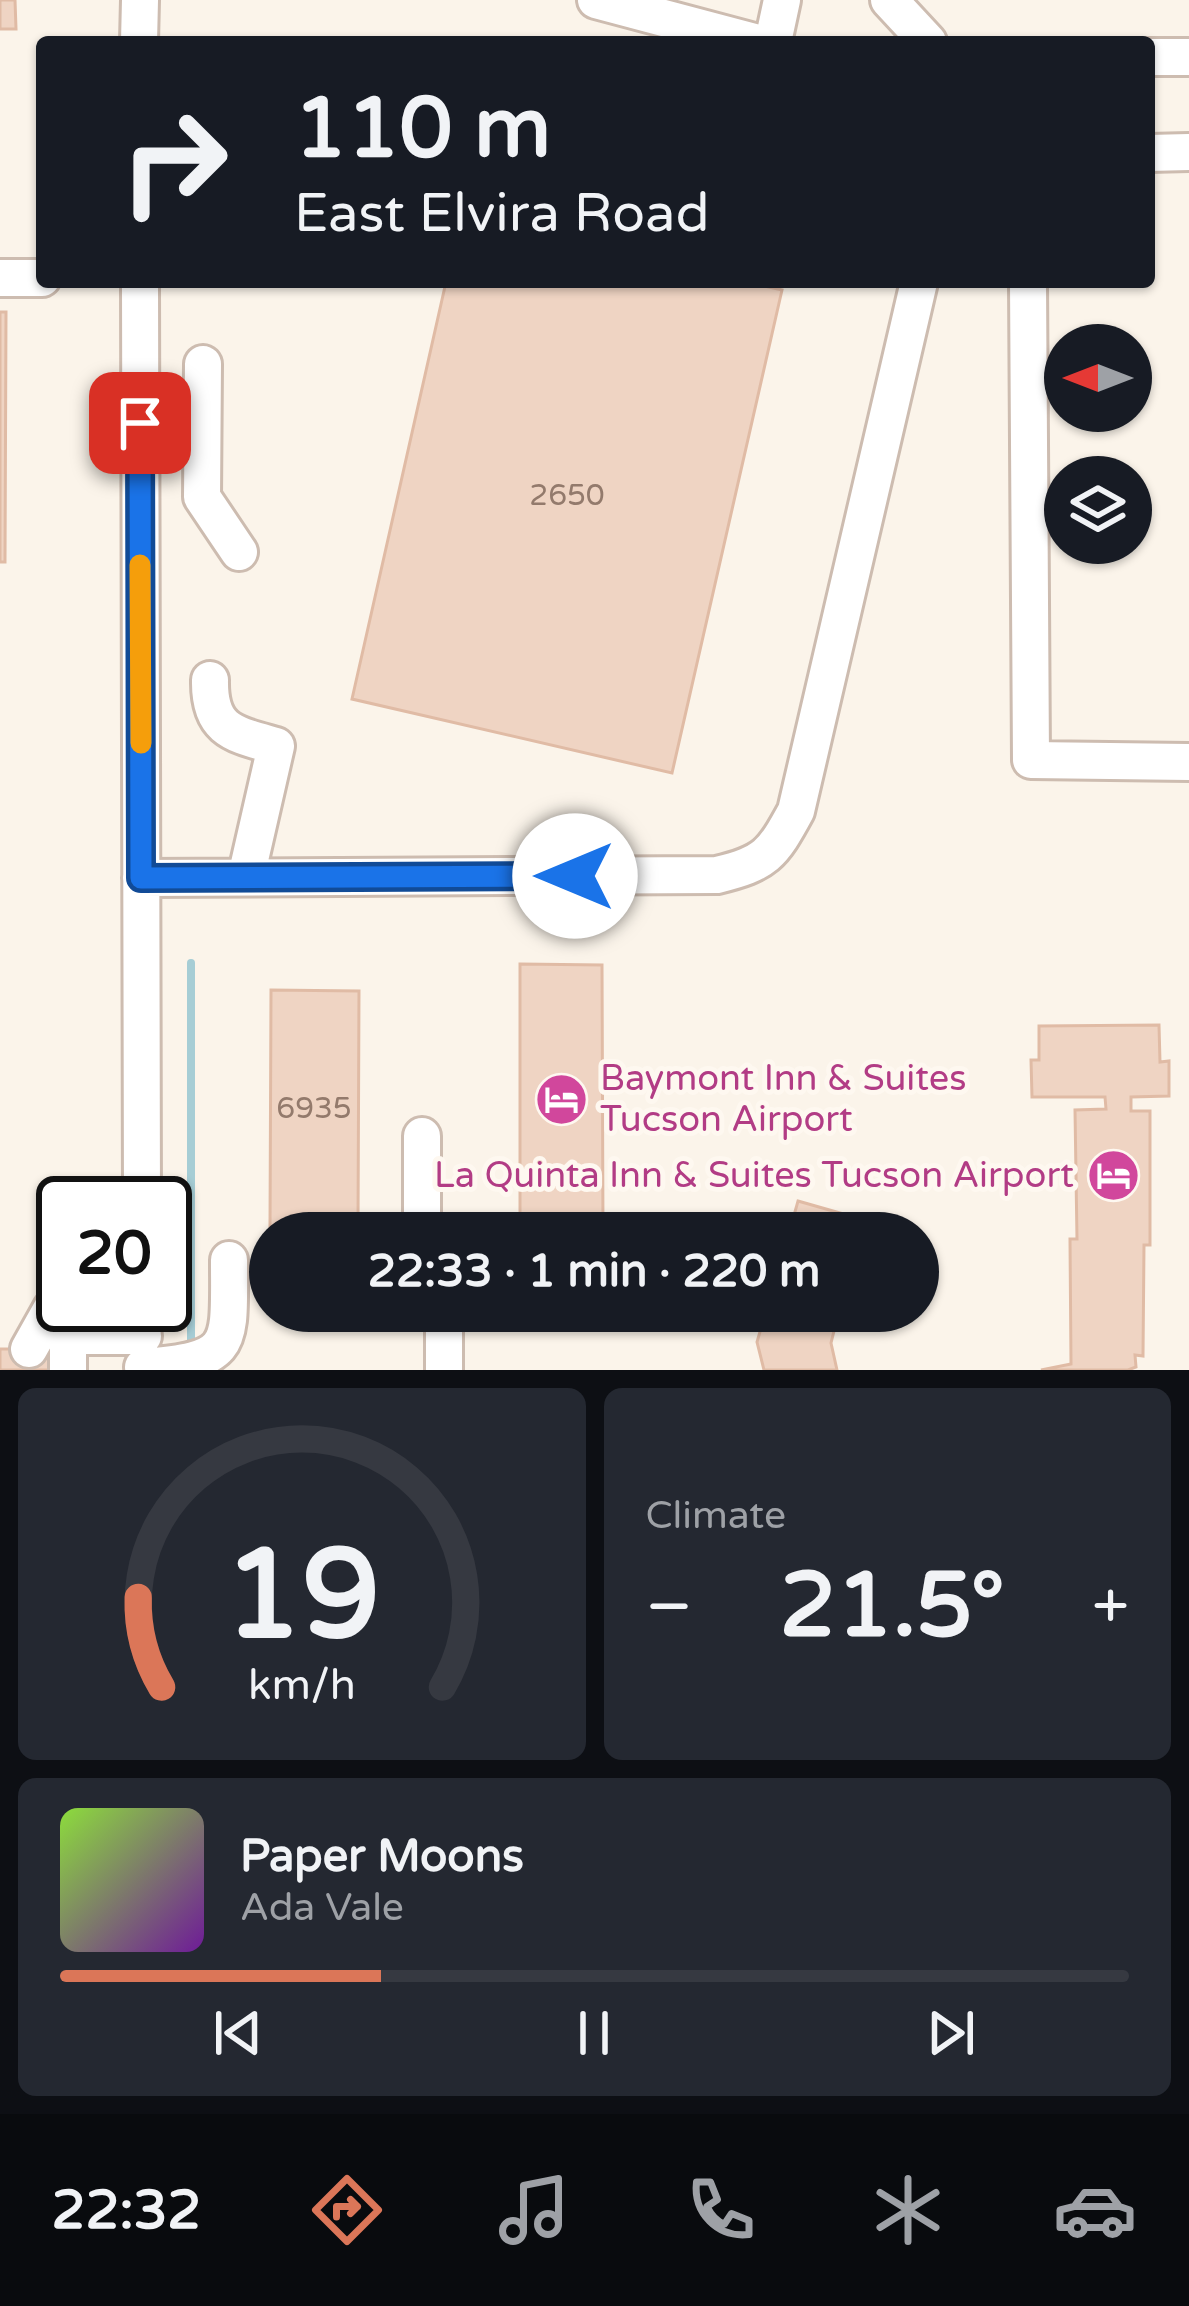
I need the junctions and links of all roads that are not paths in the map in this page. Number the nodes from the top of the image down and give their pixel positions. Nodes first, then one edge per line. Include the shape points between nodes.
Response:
1 (140, 0) edge
2 (596, 0) edge
3 (782, 0) edge
4 (889, 0) edge
5 (140, 36) edge
6 (731, 36) edge
7 (774, 36) edge
8 (922, 36) edge
9 (1155, 57) edge
10 (1189, 57) edge
11 (1189, 152) edge
12 (1155, 153) edge
13 (0, 278) edge
14 (36, 278) edge
15 (140, 288) edge
16 (918, 288) edge
17 (1028, 288) edge
18 (203, 364) dead end
19 (239, 552) dead end
20 (210, 680) dead end
21 (1189, 762) edge
22 (246, 877) junction
23 (141, 878) junction
24 (422, 1136) dead end
25 (142, 1176) edge
26 (422, 1212) edge
27 (229, 1261) dead end
28 (444, 1332) edge
29 (142, 1345) edge
30 (29, 1349) dead end
31 (68, 1353) edge
32 (444, 1370) edge

1 - 5 street
2 - 6 street
3 - 7 street
4 - 8 street
9 - 10 street
11 - 12 street
13 - 14 street
15 - 23 street
16 - 22 street via 796,811 768,856 717,875
17 - 21 street via 1031,760
18 - 19 street via 202,497
20 - 22 street via 219,723 276,746
22 - 23 street
23 - 25 street
24 - 26 street
27 - 29 street via 229,1327 218,1349 195,1363
28 - 32 street
29 - 31 street
30 - 31 street via 52,1308

